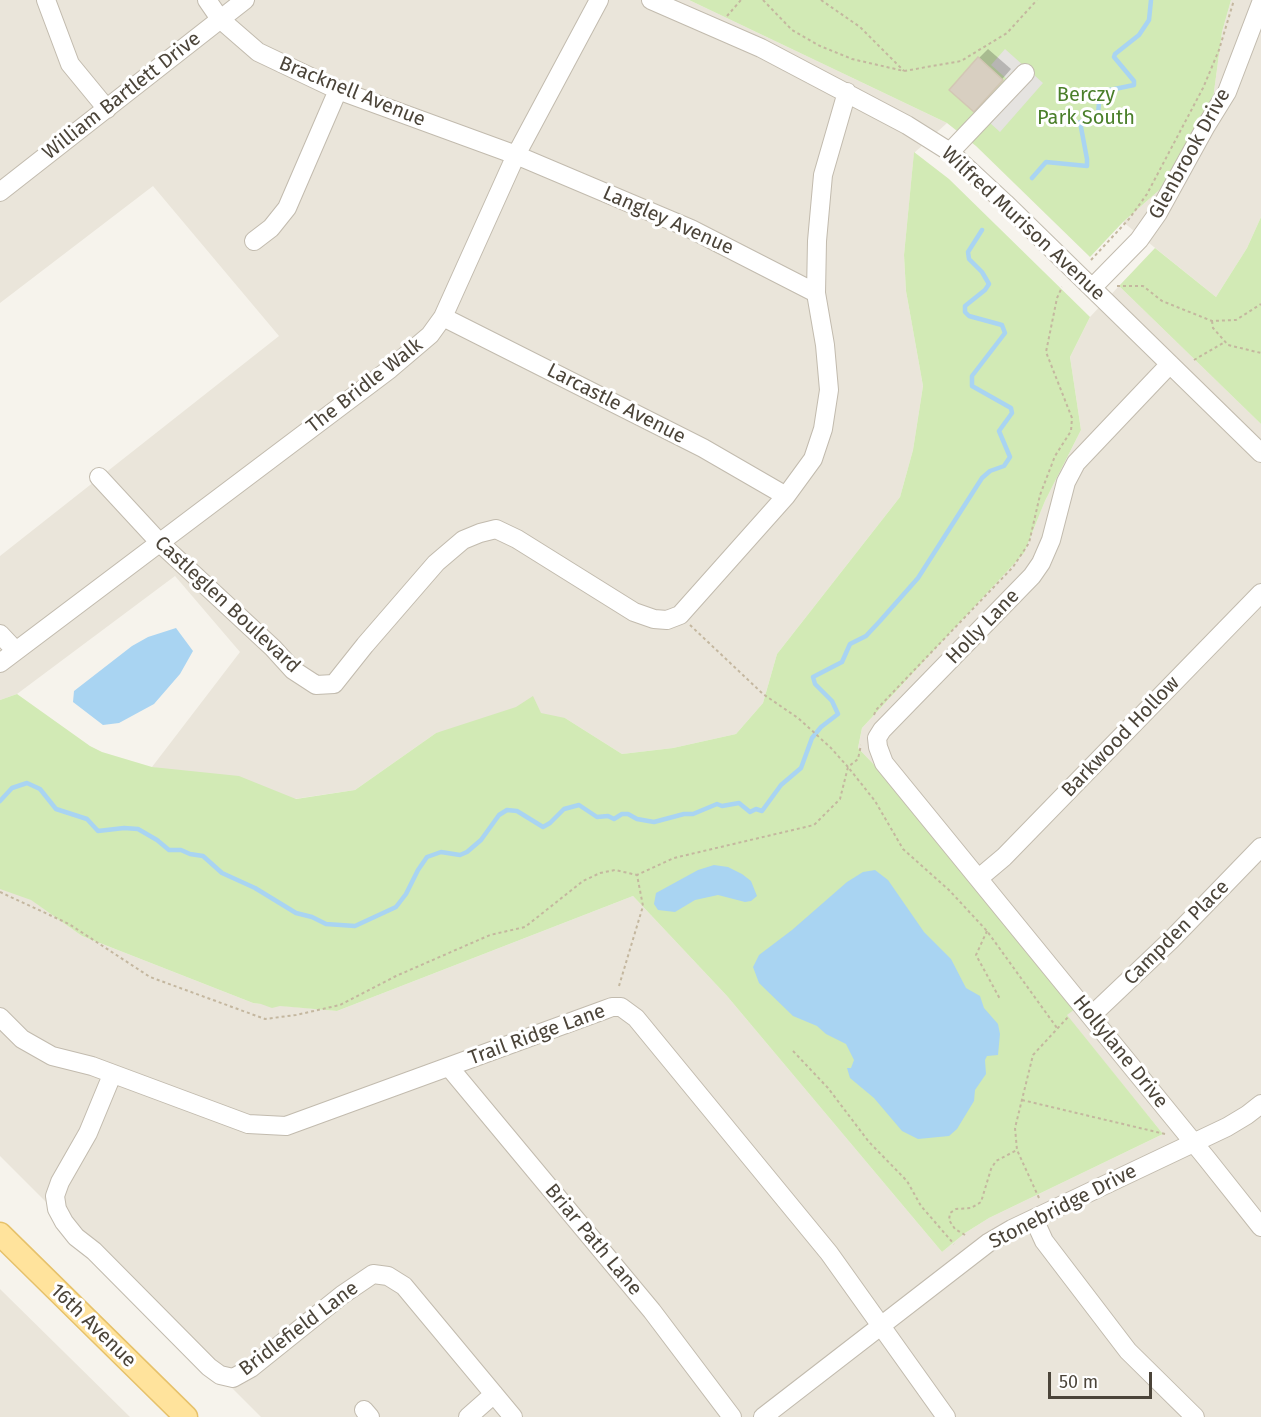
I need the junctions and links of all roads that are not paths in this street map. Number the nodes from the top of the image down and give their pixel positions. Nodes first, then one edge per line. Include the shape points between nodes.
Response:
1 (46, 0) edge
2 (207, 0) edge
3 (245, 0) edge
4 (599, 0) edge
5 (651, 0) edge
6 (1261, 3) edge
7 (220, 19) junction
8 (1025, 73) dead end
9 (338, 90) junction
10 (847, 92) junction
11 (107, 109) junction
12 (950, 152) junction
13 (516, 155) junction
14 (0, 192) edge
15 (254, 242) dead end
16 (1092, 288) junction
17 (816, 294) junction
18 (443, 317) junction
19 (1170, 364) junction
20 (1261, 453) edge
21 (99, 477) dead end
22 (786, 496) junction
23 (160, 543) junction
24 (1261, 593) edge
25 (0, 634) edge
26 (16, 651) junction
27 (0, 663) edge
28 (1261, 848) edge
29 (979, 878) junction
30 (1091, 1016) junction
31 (0, 1017) edge
32 (449, 1067) junction
33 (112, 1075) junction
34 (1261, 1104) edge
35 (1194, 1143) junction
36 (1034, 1219) junction
37 (1261, 1227) edge
38 (0, 1234) edge
39 (881, 1325) junction
40 (494, 1394) junction
41 (186, 1417) edge
42 (468, 1417) edge
43 (513, 1417) edge
44 (732, 1417) edge
45 (763, 1417) edge
46 (946, 1417) edge
47 (1195, 1417) edge

1 - 11 street via 70,64
2 - 7 street, Bracknell Avenue
3 - 7 street, William Bartlett Drive
4 - 13 street, The Bridle Walk
5 - 10 street, Wilfred Murison Avenue via 761,48
6 - 16 street, Glenbrook Drive via 1227,92 1158,213 1139,240
7 - 9 street, Bracknell Avenue via 258,52
7 - 11 street, William Bartlett Drive
8 - 12 street
9 - 13 street, Bracknell Avenue
9 - 15 street via 286,208
10 - 12 street, Wilfred Murison Avenue
10 - 17 street via 824,175
11 - 14 street, William Bartlett Drive
12 - 16 street, Wilfred Murison Avenue
13 - 17 street, Langley Avenue via 691,228
13 - 18 street, The Bridle Walk
16 - 19 street, Wilfred Murison Avenue
17 - 22 street via 829,390 813,459
18 - 22 street, Larcastle Avenue via 703,448
18 - 23 street, The Bridle Walk via 430,335 390,369
19 - 20 street, Wilfred Murison Avenue
19 - 29 street, Holly Lane via 1076,463 1066,482 1051,540 1032,576 877,738 884,763
21 - 23 street, Castleglen Boulevard
22 - 23 street, Castleglen Boulevard via 680,615 667,620 634,612 496,530 463,540 436,563 334,684 316,685 293,670
23 - 26 street, The Bridle Walk
24 - 29 street, Barkwood Hollow via 1004,857
25 - 26 street
26 - 27 street, The Bridle Walk
28 - 30 street, Campden Place
29 - 30 street, Hollylane Drive
30 - 35 street, Hollylane Drive
31 - 33 street, Trail Ridge Lane via 22,1039 52,1056
32 - 33 street, Trail Ridge Lane via 286,1126 248,1124
32 - 39 street, Trail Ridge Lane via 612,1007 627,1010 818,1239
32 - 44 street, Briar Path Lane via 652,1311
33 - 40 street, Bridlefield Lane via 88,1133 60,1182 55,1196 57,1209 76,1237 209,1367 233,1378 251,1368 373,1274 388,1276 404,1286
34 - 35 street, Stonebridge Drive via 1238,1121
35 - 36 street, Stonebridge Drive
35 - 37 street, Hollylane Drive
36 - 39 street, Stonebridge Drive via 982,1247
36 - 47 street via 1044,1240 1128,1351
38 - 41 main road, 16th Avenue
39 - 45 street, Stonebridge Drive
39 - 46 street, Trail Ridge Lane
40 - 42 street
40 - 43 street, Bridlefield Lane

